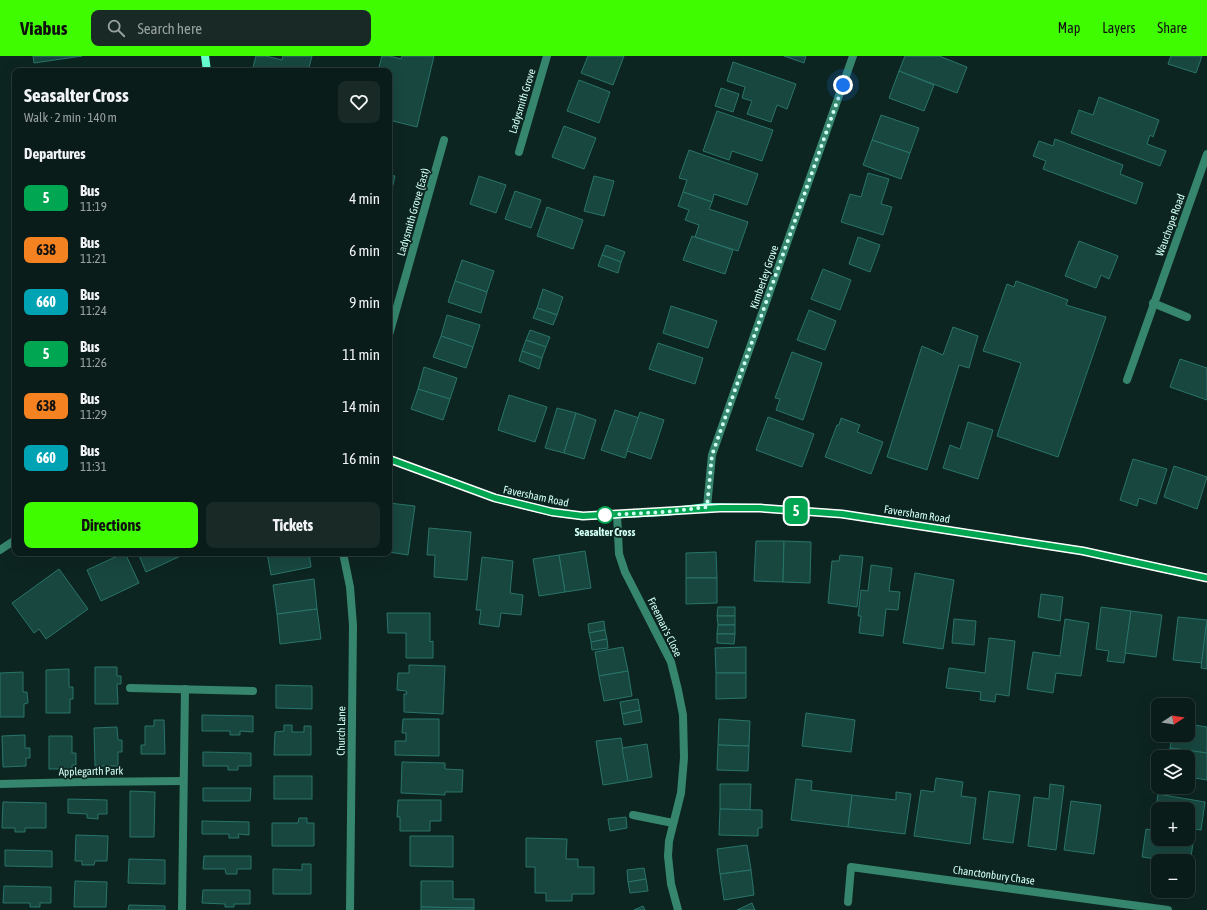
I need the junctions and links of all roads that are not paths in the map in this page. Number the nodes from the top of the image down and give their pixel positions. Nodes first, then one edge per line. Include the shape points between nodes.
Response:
1 (205, 56) edge
2 (547, 56) edge
3 (853, 56) edge
4 (206, 68) edge
5 (444, 140) dead end
6 (519, 152) dead end
7 (1207, 154) edge
8 (1153, 303) junction
9 (1187, 317) dead end
10 (392, 324) edge
11 (1126, 380) dead end
12 (392, 460) edge
13 (707, 507) junction
14 (617, 514) junction
15 (12, 542) edge
16 (0, 550) edge
17 (344, 556) edge
18 (1207, 578) edge
19 (130, 688) dead end
20 (185, 689) junction
21 (253, 691) dead end
22 (183, 781) junction
23 (0, 784) edge
24 (633, 815) dead end
25 (673, 823) junction
26 (848, 902) dead end
27 (182, 910) edge
28 (350, 910) edge
29 (678, 910) edge
30 (1168, 910) edge

1 - 4 street
2 - 6 street, Ladysmith Grove
3 - 13 street, Kimberley Grove via 712,455
5 - 10 street, Ladysmith Grove (East)
7 - 8 street, Wauchope Road
8 - 9 street
8 - 11 street, Wauchope Road
12 - 14 street, Faversham Road via 495,498 552,512 583,516
13 - 14 street, Faversham Road
13 - 18 street, Faversham Road via 760,508 878,519 1083,551
14 - 25 street, Freeman's Close via 619,554 625,572 671,662 683,715 684,758 681,793
15 - 16 street
17 - 28 street, Church Lane via 350,587 353,625
19 - 20 street
20 - 21 street
20 - 22 street
22 - 23 street, Applegarth Park
22 - 27 street
24 - 25 street
25 - 29 street, Freeman's Close via 668,856 671,884
26 - 30 street, Chanctonbury Chase via 851,867

